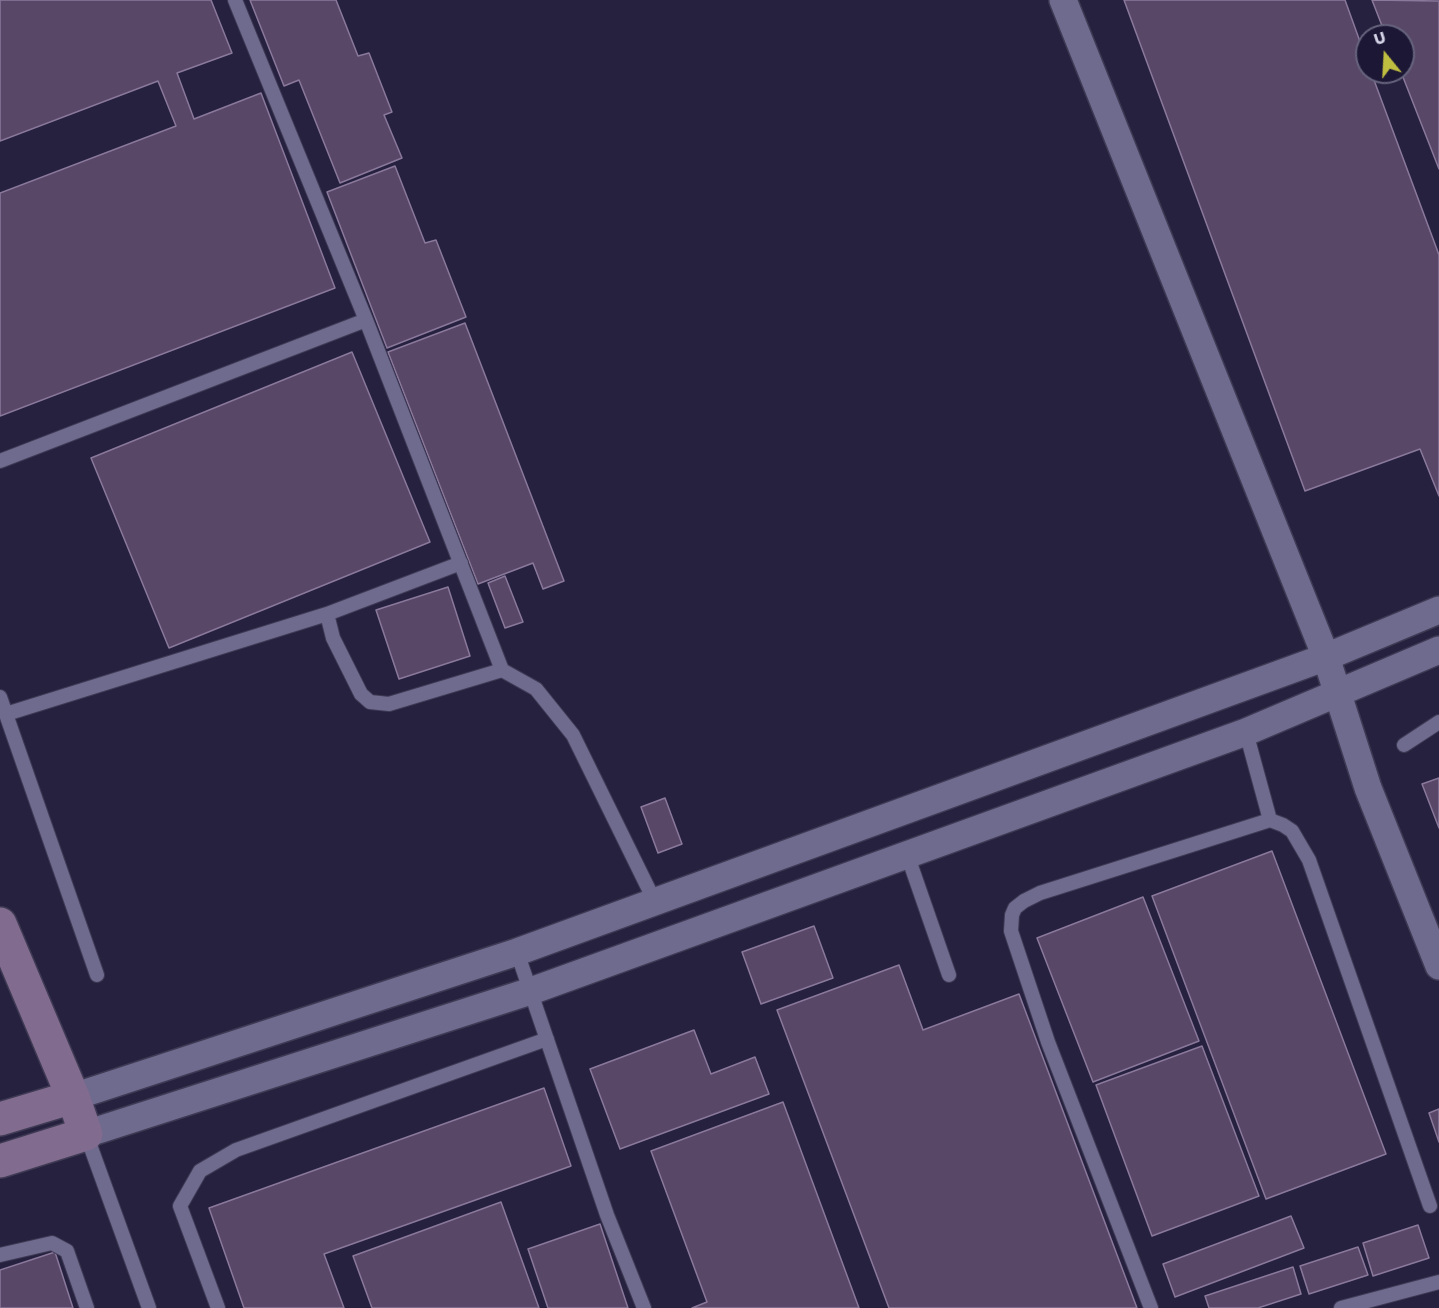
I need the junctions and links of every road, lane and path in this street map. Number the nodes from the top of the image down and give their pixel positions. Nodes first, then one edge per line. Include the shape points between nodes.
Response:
1 (235, 0) edge
2 (1063, 0) edge
3 (366, 320) junction
4 (0, 461) edge
5 (461, 563) junction
6 (1439, 610) edge
7 (327, 614) junction
8 (1439, 650) edge
9 (1326, 657) junction
10 (502, 670) junction
11 (1337, 692) junction
12 (0, 697) edge
13 (6, 714) junction
14 (1439, 722) edge
15 (1246, 732) junction
16 (1404, 745) dead end
17 (1270, 820) junction
18 (907, 854) junction
19 (655, 902) junction
20 (0, 924) edge
21 (517, 952) junction
22 (1439, 966) edge
23 (97, 975) dead end
24 (949, 975) dead end
25 (531, 991) junction
26 (547, 1039) junction
27 (73, 1097) junction
28 (0, 1119) edge
29 (86, 1134) junction
30 (0, 1161) edge
31 (1430, 1206) dead end
32 (0, 1255) edge
33 (1439, 1282) edge
34 (87, 1308) edge
35 (149, 1308) edge
36 (218, 1308) edge
37 (644, 1308) edge
38 (1150, 1308) edge
39 (1341, 1308) edge

1 - 3 lane
2 - 9 street
3 - 4 lane
3 - 5 lane
5 - 7 lane
5 - 10 lane
6 - 9 street
7 - 10 lane via 333,638 361,694 370,702 389,704
7 - 13 lane
8 - 11 street
9 - 11 street
9 - 19 street
10 - 19 lane via 536,689 573,735
11 - 15 street
11 - 22 street via 1368,788
12 - 13 lane
13 - 23 lane
14 - 16 lane
15 - 17 lane
15 - 18 street
17 - 31 lane via 1292,831 1309,860
17 - 38 lane via 1040,893 1024,901 1012,915 1011,931 1048,1042
18 - 24 lane
18 - 25 street
19 - 21 street
20 - 27 street
21 - 25 lane
21 - 27 street
25 - 26 lane
25 - 29 street
26 - 36 lane via 237,1150 200,1171 180,1206
26 - 37 lane
27 - 28 street
27 - 29 street
29 - 30 street
29 - 35 lane
32 - 34 lane via 52,1243 67,1251
33 - 39 lane

